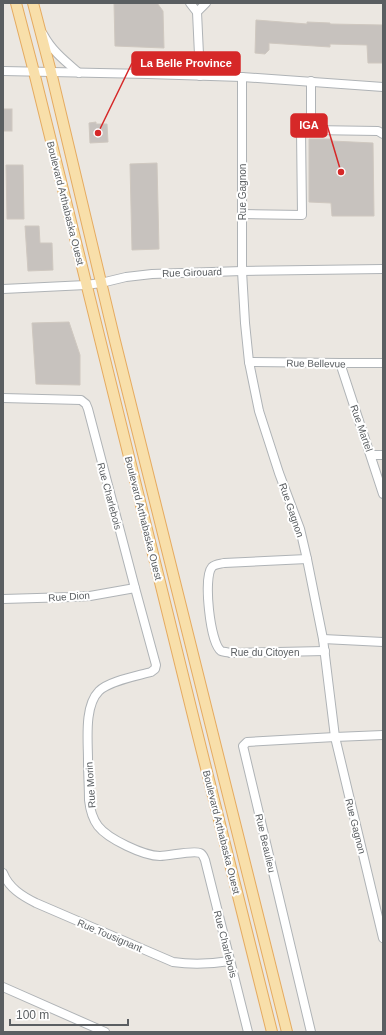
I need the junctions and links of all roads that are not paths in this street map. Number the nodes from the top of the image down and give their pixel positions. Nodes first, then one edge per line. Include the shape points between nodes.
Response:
1 (16, 3) edge
2 (33, 3) edge
3 (190, 3) edge
4 (206, 3) edge
5 (197, 12) junction
6 (39, 27) junction
7 (3, 71) edge
8 (34, 72) junction
9 (51, 72) junction
10 (79, 73) junction
11 (200, 76) junction
12 (242, 77) junction
13 (311, 81) junction
14 (383, 87) edge
15 (311, 130) junction
16 (383, 134) edge
17 (242, 214) junction
18 (383, 269) edge
19 (242, 271) junction
20 (101, 283) junction
21 (86, 285) junction
22 (3, 289) edge
23 (249, 362) junction
24 (340, 363) junction
25 (383, 363) edge
26 (3, 398) edge
27 (371, 455) junction
28 (383, 455) edge
29 (383, 494) edge
30 (307, 559) junction
31 (135, 588) junction
32 (3, 599) edge
33 (323, 639) junction
34 (383, 642) edge
35 (325, 651) junction
36 (155, 669) joint
37 (383, 735) edge
38 (335, 737) junction
39 (203, 856) joint
40 (3, 874) edge
41 (383, 938) edge
42 (230, 961) junction
43 (3, 987) edge
44 (105, 1032) edge
45 (248, 1032) edge
46 (272, 1032) edge
47 (287, 1032) edge
48 (311, 1032) edge

1 - 8 main road, Boulevard Arthabaska Ouest
2 - 6 main road, Boulevard Arthabaska Ouest
3 - 5 street
4 - 5 street
5 - 11 street
6 - 9 main road, Boulevard Arthabaska Ouest
6 - 10 street via 53,49
7 - 8 street
8 - 9 street
8 - 21 main road, Boulevard Arthabaska Ouest
9 - 10 street
9 - 20 main road, Boulevard Arthabaska Ouest
10 - 11 street
11 - 12 street
12 - 13 street
12 - 17 street, Rue Gagnon
13 - 14 street
13 - 15 street
15 - 16 street via 378,131
15 - 17 street via 301,130 302,215
17 - 19 street, Rue Gagnon
18 - 19 street, Rue Girouard
19 - 20 street, Rue Girouard via 152,274
19 - 23 street, Rue Gagnon
20 - 21 street, Rue Girouard
20 - 47 main road, Boulevard Arthabaska Ouest
21 - 22 street, Rue Girouard
21 - 46 main road, Boulevard Arthabaska Ouest
23 - 24 street, Rue Bellevue
23 - 30 street, Rue Gagnon via 259,410 300,529
24 - 25 street, Rue Bellevue
24 - 27 street, Rue Martel
26 - 31 street, Rue Charlebois via 81,400 86,404
27 - 28 street
27 - 29 street, Rue Martel
30 - 33 street, Rue Gagnon
30 - 35 street, Rue du Citoyen via 224,563 213,566 208,579 209,610 216,644 222,651
31 - 32 street, Rue Dion via 90,596
31 - 36 street, Rue Charlebois
33 - 34 street
33 - 35 street, Rue Gagnon
35 - 38 street, Rue Gagnon
36 - 39 street, Rue Morin via 106,686 98,691 90,708 89,800 93,818 113,839 140,852 159,856 200,853
37 - 38 street
38 - 41 street, Rue Gagnon
38 - 48 street, Rue Beaulieu via 247,742 243,746
39 - 42 street, Rue Charlebois
40 - 42 street, Rue Tousignant via 13,889 36,903 173,962 201,964
42 - 45 street, Rue Charlebois
43 - 44 street

